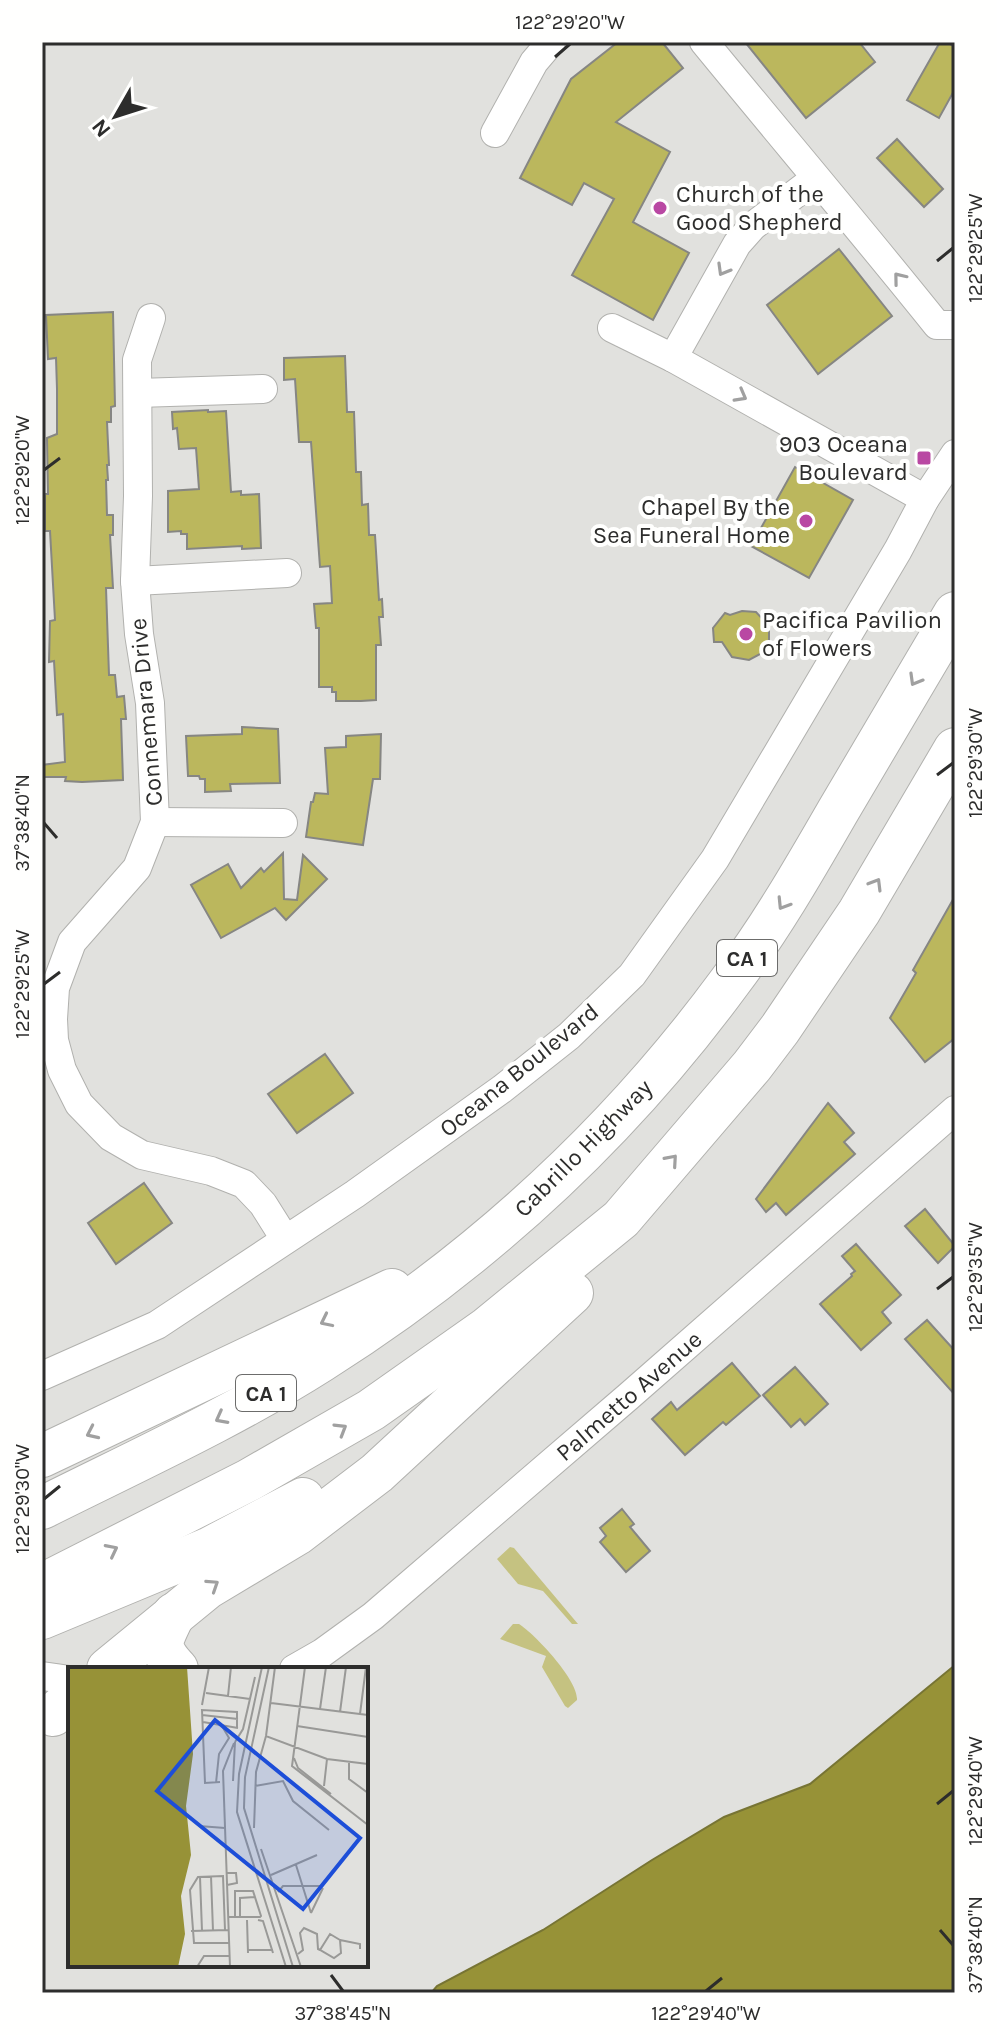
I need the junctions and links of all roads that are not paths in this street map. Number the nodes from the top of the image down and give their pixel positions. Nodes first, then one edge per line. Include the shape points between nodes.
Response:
1 (551, 42) edge
2 (704, 42) edge
3 (495, 133) dead end
4 (819, 183) junction
5 (151, 318) dead end
6 (946, 325) edge
7 (612, 328) dead end
8 (955, 349) edge
9 (673, 358) junction
10 (263, 389) dead end
11 (138, 393) junction
12 (955, 454) edge
13 (925, 499) junction
14 (287, 573) dead end
15 (135, 581) junction
16 (955, 613) edge
17 (955, 749) edge
18 (155, 822) junction
19 (283, 823) dead end
20 (955, 1110) edge
21 (621, 1219) junction
22 (285, 1239) junction
23 (473, 1252) junction
24 (526, 1337) junction
25 (42, 1376) edge
26 (42, 1456) edge
27 (42, 1508) edge
28 (42, 1585) edge
29 (174, 1614) junction
30 (42, 1618) edge
31 (110, 1667) edge
32 (175, 1667) edge
33 (298, 1667) edge
34 (42, 1676) edge
35 (66, 1703) edge

1 - 3 street
2 - 4 street
6 -> 4 street
4 -> 9 street via 807,185 737,244
5 - 11 street, Connemara Drive via 137,360
6 - 8 street
7 - 9 street
9 -> 13 street
10 - 11 street
11 - 15 street, Connemara Drive
12 - 13 street, Oceana Boulevard
13 - 22 street, Oceana Boulevard via 715,859 632,975 569,1036 502,1089
14 - 15 street
15 - 18 street, Connemara Drive via 150,703
16 -> 23 highway, Cabrillo Highway / CA 1 via 782,905 721,994 610,1125
21 -> 17 highway, CA 1 via 780,1029 859,912
18 - 19 street
18 - 22 street, Connemara Drive via 137,868 72,942 55,988 54,1040 62,1070 79,1104 111,1137 142,1155 244,1184
20 - 33 street, Palmetto Avenue via 385,1606
21 - 24 highway via 577,1289
28 -> 21 highway, CA 1 via 249,1480 371,1410 449,1358
22 - 25 street, Oceana Boulevard via 157,1325
23 -> 26 highway
23 -> 27 highway, Cabrillo Highway / CA 1 via 373,1327 293,1378
29 -> 24 highway via 297,1534 377,1473
24 - 30 highway via 425,1420 282,1512
29 - 31 highway
29 - 32 highway via 162,1640 164,1655
34 - 35 street

